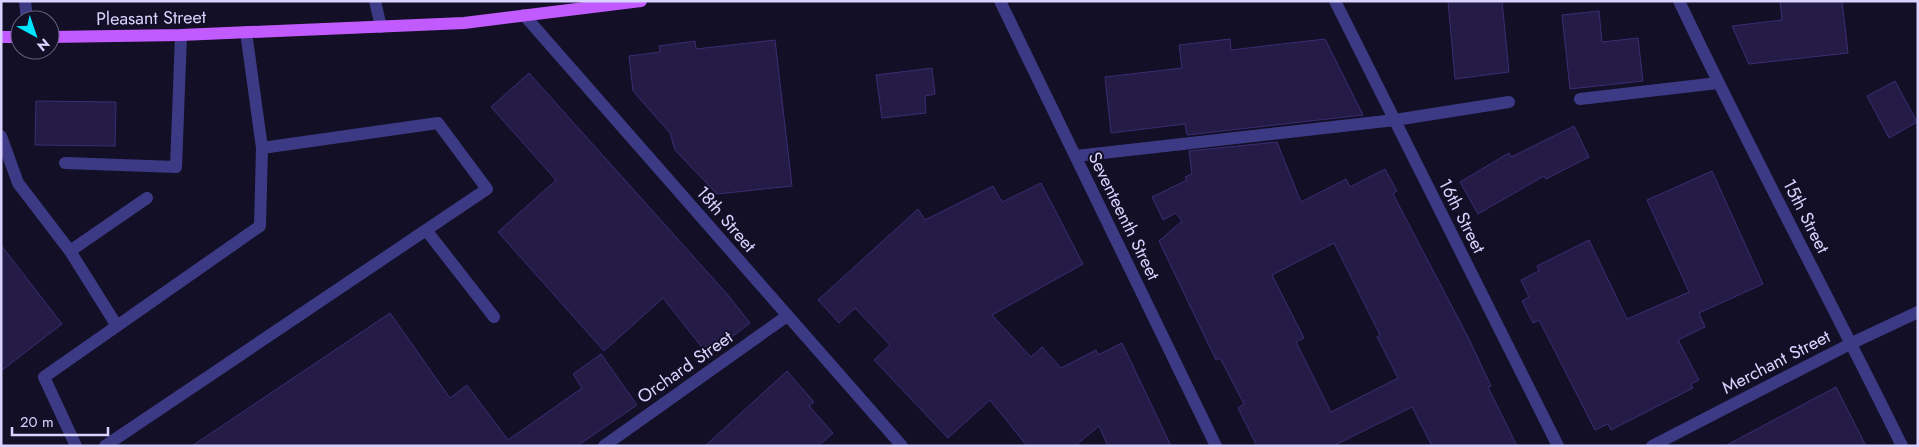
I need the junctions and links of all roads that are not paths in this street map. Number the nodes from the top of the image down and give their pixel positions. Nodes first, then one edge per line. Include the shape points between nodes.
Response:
1 (375, 1) edge
2 (641, 1) edge
3 (1000, 1) edge
4 (1335, 1) edge
5 (1679, 1) edge
6 (524, 16) junction
7 (380, 27) junction
8 (246, 32) junction
9 (181, 35) junction
10 (60, 37) edge
11 (1718, 84) junction
12 (1580, 99) dead end
13 (1509, 102) dead end
14 (1394, 120) junction
15 (1, 136) edge
16 (262, 148) junction
17 (1076, 156) junction
18 (65, 163) dead end
19 (147, 198) dead end
20 (426, 230) junction
21 (70, 251) junction
22 (1918, 312) edge
23 (787, 316) junction
24 (494, 317) dead end
25 (117, 326) junction
26 (1852, 342) junction
27 (76, 446) edge
28 (105, 446) edge
29 (604, 446) edge
30 (902, 446) edge
31 (1216, 446) edge
32 (1558, 446) edge
33 (1652, 446) edge
34 (1902, 446) edge

1 - 7 street
2 - 6 main road, Pleasant Street
3 - 17 street, Seventeenth Street
4 - 14 street, 16th Street
5 - 11 street, 15th Street
6 - 7 main road, Pleasant Street
6 - 23 street, 18th Street
7 - 8 main road, Pleasant Street
8 - 9 main road, Pleasant Street
8 - 16 street
9 - 10 main road, Pleasant Street
9 - 18 street via 176,167
11 - 12 street
11 - 26 street, 15th Street
13 - 14 street
14 - 17 street
14 - 32 street, 16th Street
15 - 21 street via 18,183
16 - 20 street via 438,123 487,189
16 - 25 street via 260,226
17 - 31 street, Seventeenth Street
19 - 21 street
20 - 24 street
20 - 28 street
21 - 25 street
22 - 26 street, Merchant Street
23 - 29 street, Orchard Street
23 - 30 street, 18th Street
25 - 27 street via 44,377
26 - 33 street, Merchant Street
26 - 34 street, 15th Street

